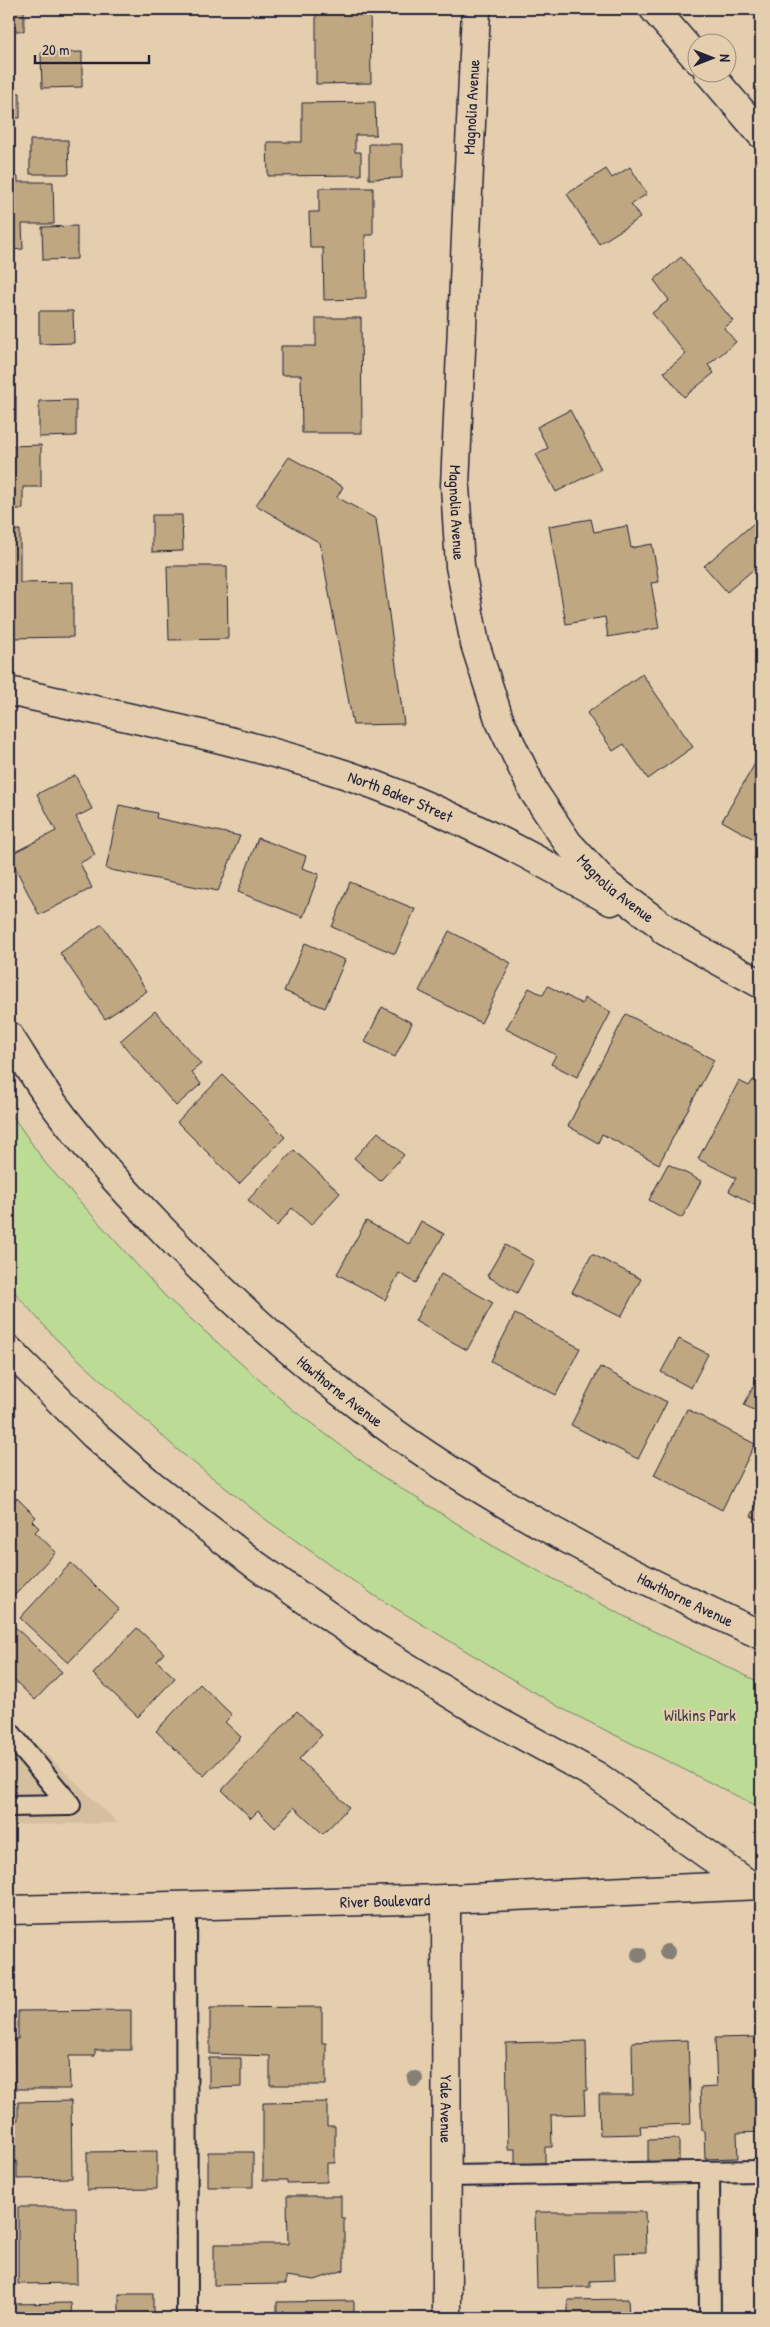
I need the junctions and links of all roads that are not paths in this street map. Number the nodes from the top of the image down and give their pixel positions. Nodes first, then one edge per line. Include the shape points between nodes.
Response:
1 (476, 9) edge
2 (654, 9) edge
3 (688, 48) edge
4 (717, 82) edge
5 (761, 134) edge
6 (9, 691) edge
7 (681, 940) junction
8 (761, 984) edge
9 (9, 1036) edge
10 (9, 1350) edge
11 (761, 1635) edge
12 (9, 1732) edge
13 (9, 1806) edge
14 (756, 1885) edge
15 (446, 1899) junction
16 (186, 1906) junction
17 (9, 1910) edge
18 (761, 2171) edge
19 (709, 2172) junction
20 (446, 2176) junction
21 (187, 2318) edge
22 (447, 2318) edge
23 (710, 2318) edge

1 - 7 street, Magnolia Avenue via 455,486 460,566 475,644 500,719 518,760 534,792 568,843 606,884
2 - 3 street
4 - 5 street
6 - 7 street, North Baker Street via 232,740 345,774 454,818
7 - 8 street, North Baker Street
9 - 11 street, Hawthorne Avenue via 55,1106 137,1204 194,1264 276,1340 355,1403 454,1472 549,1529
10 - 14 street via 94,1435 152,1485 257,1566 366,1642 480,1712 597,1776
12 - 13 lane via 70,1805
14 - 15 street, River Boulevard
15 - 16 street, River Boulevard
15 - 20 street, Yale Avenue
16 - 17 street, River Boulevard
16 - 21 lane
18 - 19 lane
19 - 20 lane
19 - 23 lane
20 - 22 street, Yale Avenue

